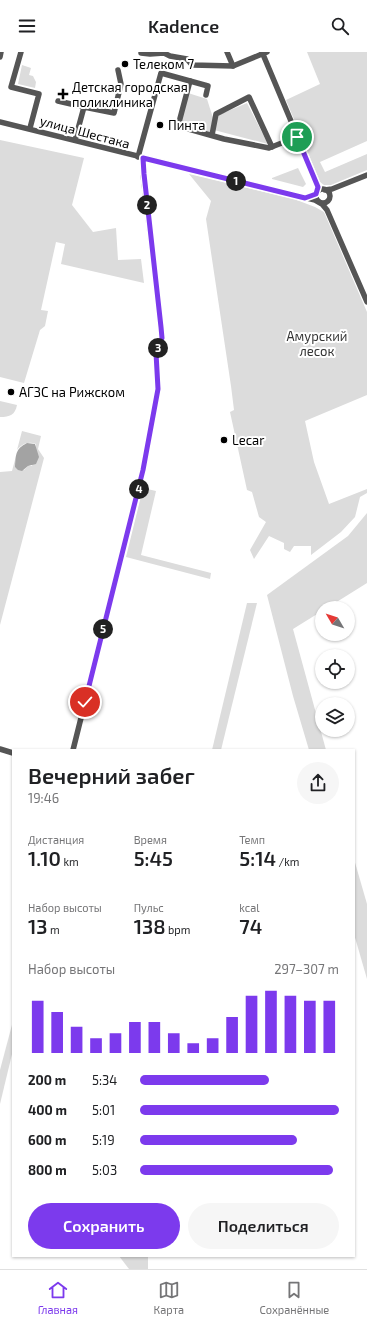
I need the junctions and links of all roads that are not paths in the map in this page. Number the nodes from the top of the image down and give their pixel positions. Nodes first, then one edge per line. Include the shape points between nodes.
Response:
1 (1, 52) edge
2 (21, 52) edge
3 (164, 52) edge
4 (227, 52) edge
5 (141, 53) edge
6 (264, 53) edge
7 (0, 57) edge
8 (233, 66) junction
9 (118, 70) dead end
10 (190, 81) junction
11 (206, 95) dead end
12 (58, 101) dead end
13 (84, 107) junction
14 (0, 122) edge
15 (30, 128) junction
16 (212, 135) junction
17 (297, 137) junction
18 (75, 140) junction
19 (272, 147) junction
20 (141, 157) junction
21 (367, 175) edge
22 (324, 191) junction
23 (305, 198) junction
24 (328, 201) junction
25 (319, 202) junction
26 (327, 210) junction
27 (367, 302) edge
28 (0, 749) edge
29 (73, 749) edge
30 (12, 753) edge

1 - 7 street
2 - 15 street via 11,87 39,94
3 - 5 street
3 - 8 street via 170,56 187,59 192,66
4 - 8 street
6 - 8 street
6 - 17 street
9 - 13 street via 121,84 114,113
10 - 11 street via 208,86
10 - 16 street via 178,126
10 - 20 street via 161,73
12 - 13 street
13 - 18 street
14 - 15 street, улица Шестака
15 - 18 street, улица Шестака
16 - 19 street
16 - 19 street via 216,114 249,97
17 - 19 street
17 - 22 street via 317,184
18 - 20 street, улица Шестака
20 - 23 street, улица Шестака
20 - 29 street via 162,338 156,353 158,389 143,470
21 - 22 street
22 - 23 street
22 - 24 street
22 - 25 street via 316,199
23 - 25 street, улица Шестака
24 - 25 street
24 - 26 street
25 - 26 street
26 - 27 street
28 - 30 street

